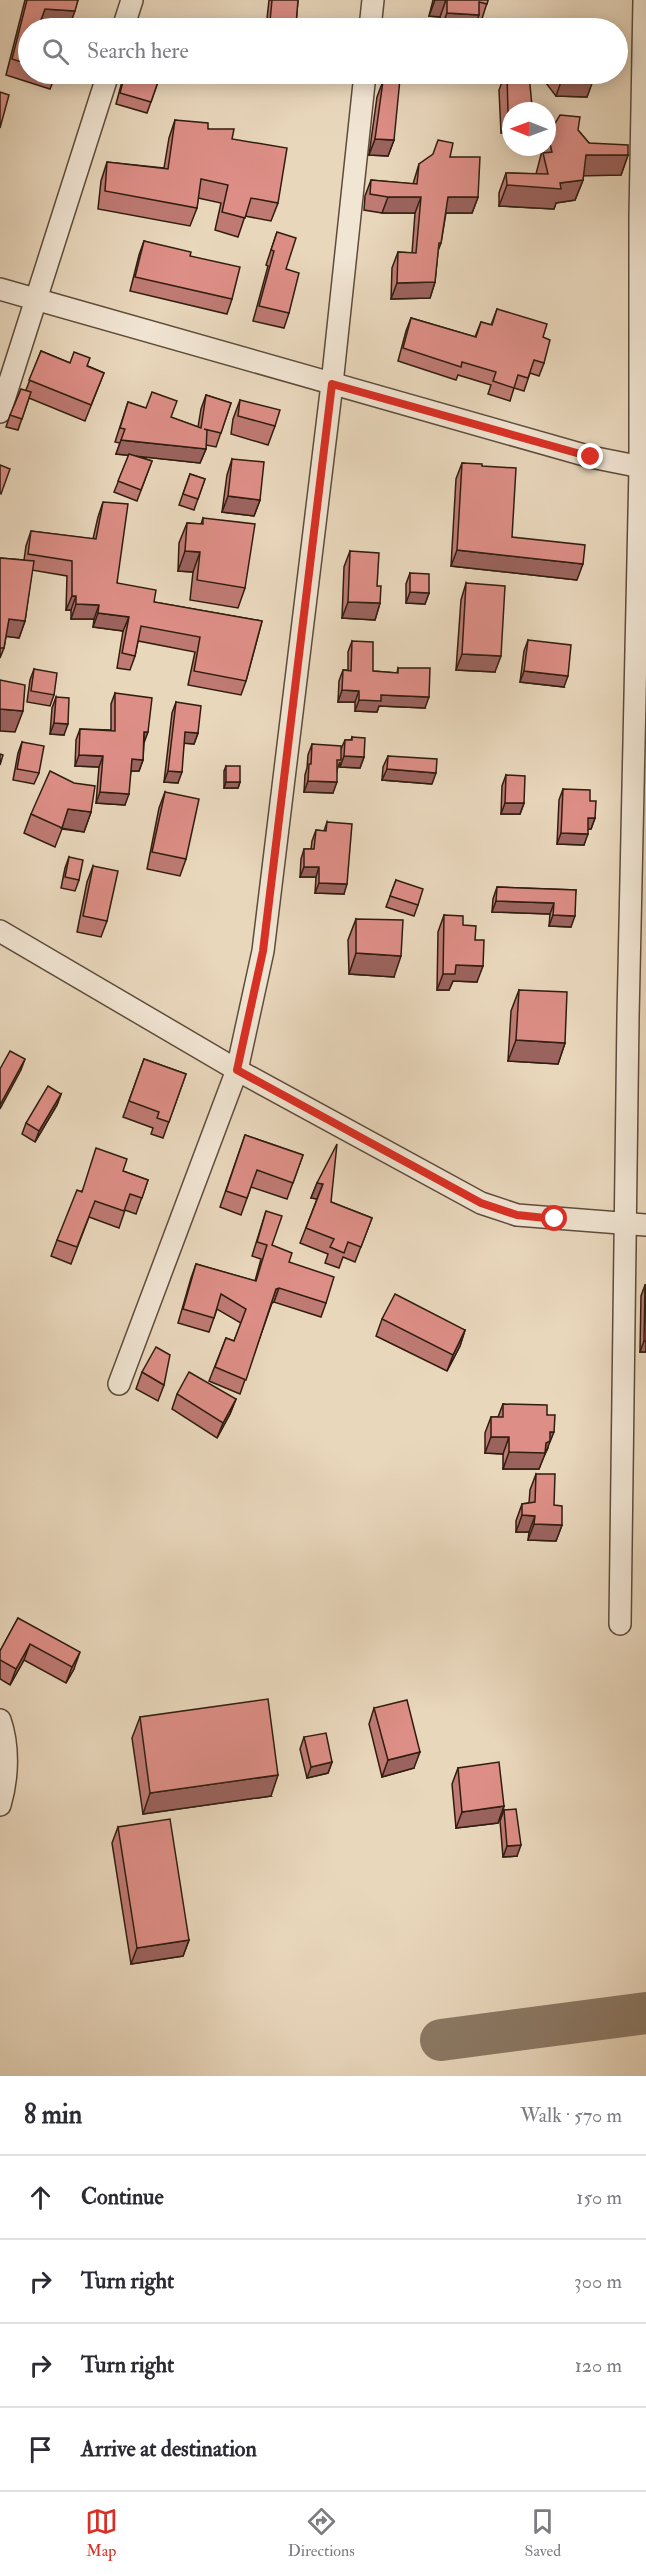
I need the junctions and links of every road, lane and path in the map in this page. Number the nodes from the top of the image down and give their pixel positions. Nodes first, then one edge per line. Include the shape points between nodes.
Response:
1 (132, 0) edge
2 (373, 0) edge
3 (644, 0) edge
4 (126, 18) edge
5 (371, 18) edge
6 (105, 84) edge
7 (364, 84) edge
8 (0, 289) edge
9 (34, 299) junction
10 (332, 384) junction
11 (0, 412) edge
12 (643, 468) edge
13 (0, 931) edge
14 (237, 1070) junction
15 (636, 1224) edge
16 (119, 1384) dead end
17 (620, 1624) dead end
18 (0, 1720) edge
19 (0, 1805) edge

1 - 4 street
2 - 5 street
3 - 12 street via 640,216
6 - 9 street
7 - 10 street
8 - 9 street
9 - 10 street
9 - 11 street
10 - 12 street
10 - 14 street via 263,951
12 - 15 street
13 - 14 street
14 - 15 street via 481,1203 517,1215
14 - 16 street
15 - 17 street
18 - 19 street via 6,1761

